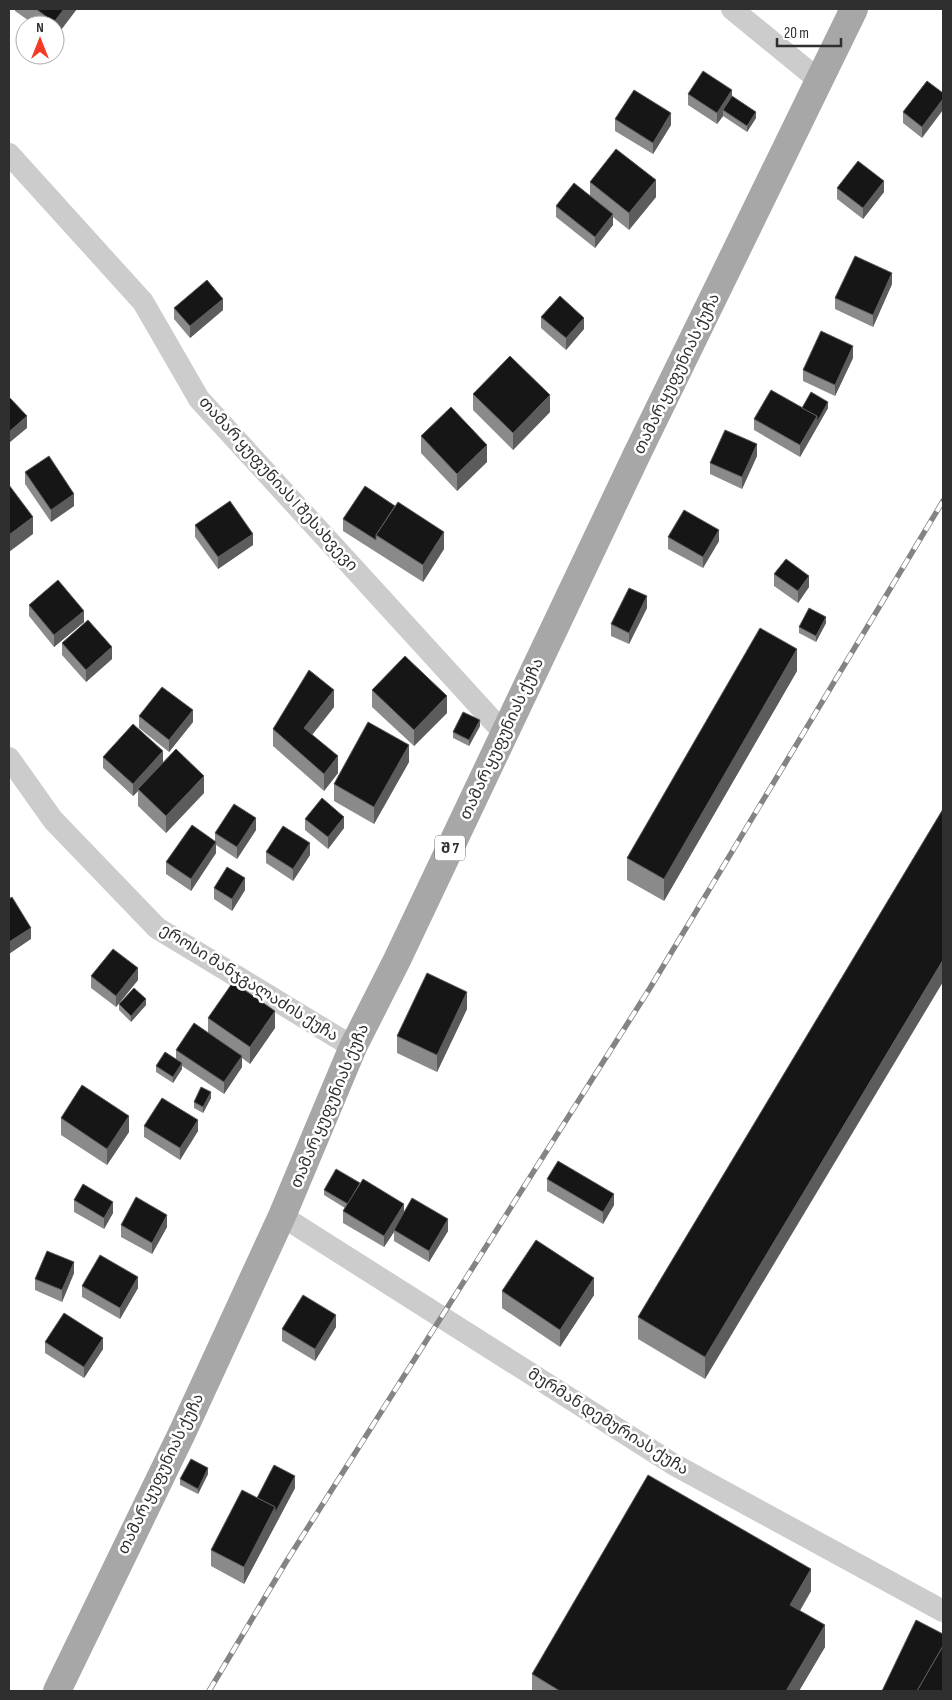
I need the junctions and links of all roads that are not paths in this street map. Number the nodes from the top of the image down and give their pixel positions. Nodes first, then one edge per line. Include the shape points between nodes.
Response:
1 (732, 9) edge
2 (854, 9) edge
3 (820, 81) junction
4 (9, 154) edge
5 (505, 734) junction
6 (9, 758) edge
7 (353, 1047) junction
8 (282, 1216) junction
9 (943, 1611) edge
10 (57, 1691) edge

1 - 3 street
2 - 3 main road, თამარ ყუფუნიას ქუჩა / შ 7
3 - 5 main road, თამარ ყუფუნიას ქუჩა / შ 7 via 637,454
4 - 5 street, თამარ ყუფუნიას I შესახვევი via 143,302 199,399
5 - 7 main road, თამარ ყუფუნიას ქუჩა / შ 7
6 - 7 street, ეროსი მანჯგალაძის ქუჩა via 54,820 157,928
7 - 8 main road, თამარ ყუფუნიას ქუჩა / შ 7
8 - 9 street, მურმან დემურიას ქუჩა via 673,1464
8 - 10 main road, თამარ ყუფუნიას ქუჩა / შ 7 via 183,1431

